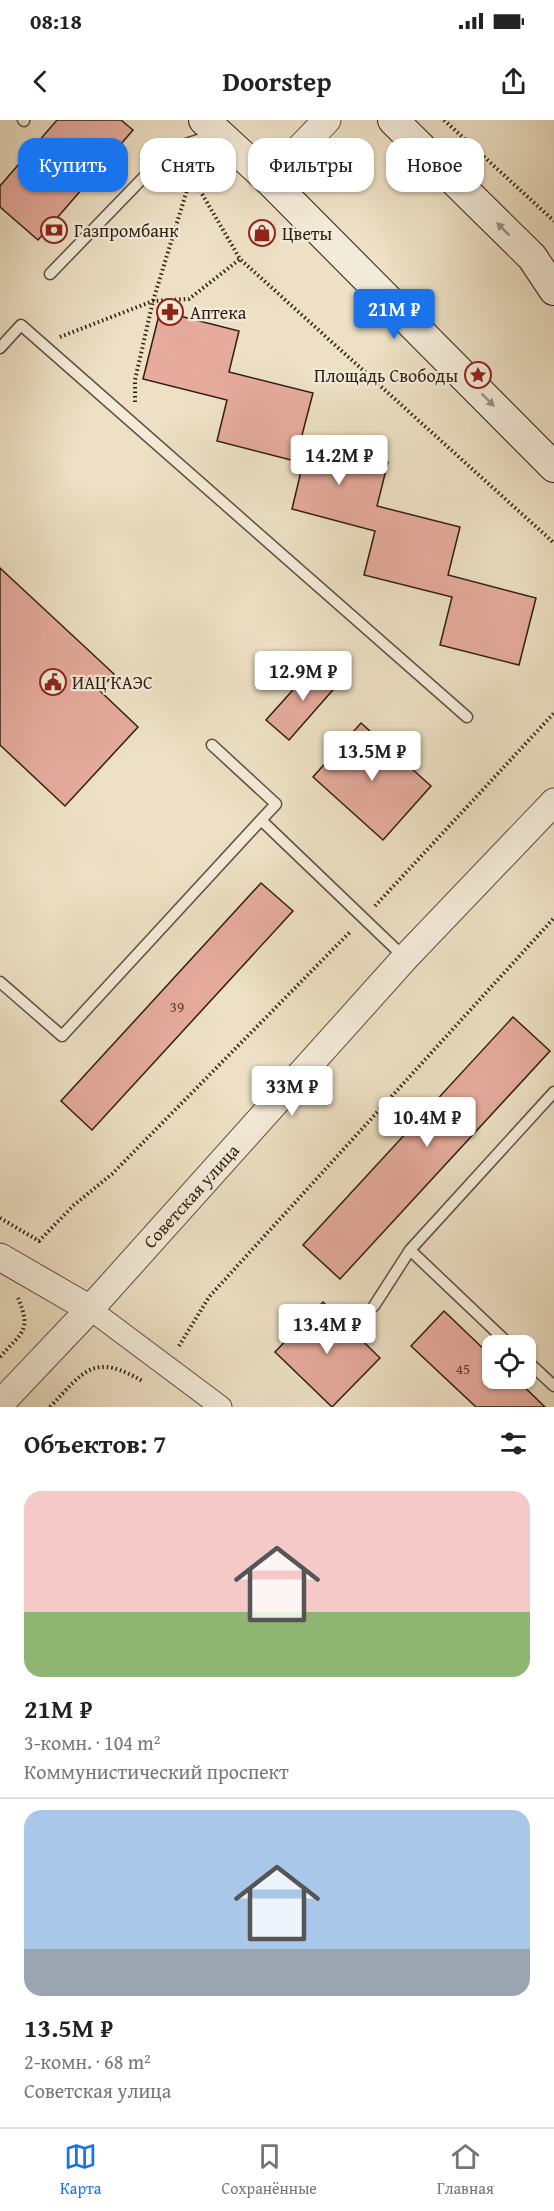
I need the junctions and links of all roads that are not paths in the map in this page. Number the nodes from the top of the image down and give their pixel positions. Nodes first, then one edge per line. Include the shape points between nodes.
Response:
1 (327, 120) edge
2 (393, 120) edge
3 (205, 132) edge
4 (309, 138) edge
5 (248, 165) edge
6 (280, 192) edge
7 (543, 261) edge
8 (50, 274) dead end
9 (554, 290) edge
10 (0, 348) edge
11 (554, 467) edge
12 (467, 717) dead end
13 (212, 745) dead end
14 (554, 802) edge
15 (261, 820) junction
16 (405, 958) junction
17 (0, 982) edge
18 (554, 1092) edge
19 (410, 1250) junction
20 (0, 1257) edge
21 (374, 1306) dead end
22 (90, 1309) junction
23 (499, 1335) edge
24 (536, 1369) edge
25 (554, 1386) edge
26 (0, 1404) edge
27 (221, 1407) edge

1 - 4 street
7 -> 2 main road
3 - 5 main road
3 - 8 lane via 171,149
6 -> 11 main road
7 - 9 main road
10 - 12 lane via 21,325
13 - 15 lane via 276,804
14 - 16 street, Советская улица
15 - 16 lane
15 - 17 lane via 62,1036
16 - 22 street, Советская улица
18 - 19 lane
19 - 21 lane
19 - 23 lane
20 - 22 street
22 - 26 street, Советская улица
22 - 27 street
24 - 25 lane

